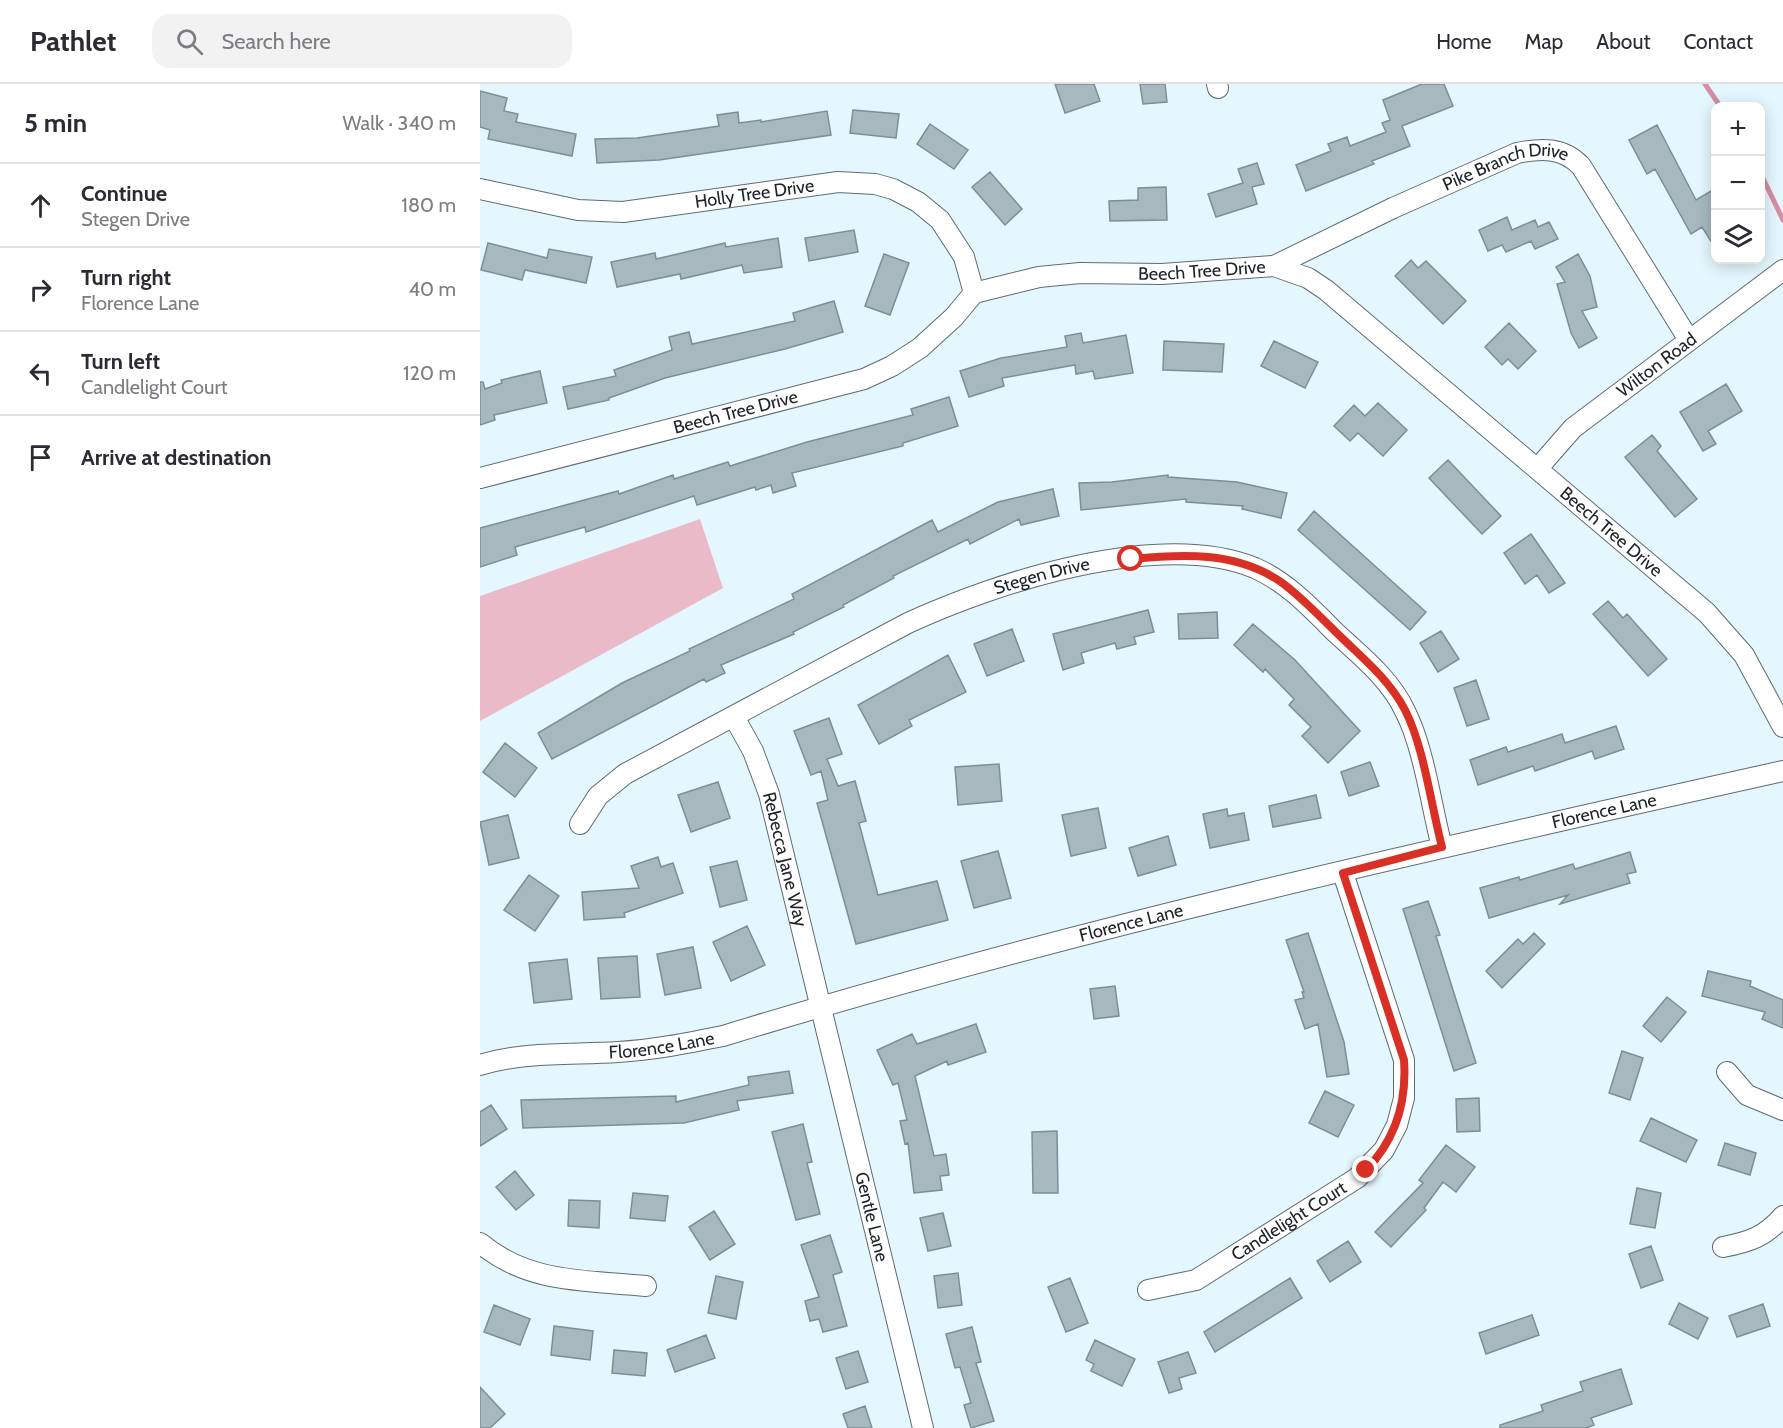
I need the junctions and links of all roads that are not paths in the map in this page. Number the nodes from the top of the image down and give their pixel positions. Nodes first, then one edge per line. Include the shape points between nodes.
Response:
1 (480, 189) edge
2 (1274, 266) junction
3 (1783, 270) edge
4 (974, 293) junction
5 (1689, 340) junction
6 (1538, 468) junction
7 (480, 478) edge
8 (734, 717) junction
9 (1783, 727) edge
10 (1783, 771) edge
11 (580, 824) dead end
12 (1442, 847) junction
13 (1343, 873) junction
14 (822, 1006) junction
15 (480, 1065) edge
16 (1727, 1072) dead end
17 (1783, 1110) edge
18 (1783, 1216) edge
19 (480, 1243) edge
20 (1723, 1247) dead end
21 (646, 1286) dead end
22 (1148, 1290) dead end
23 (922, 1428) edge

1 - 4 street, Holly Tree Drive via 578,210 623,212 837,182 875,184 918,202 940,220 964,257
2 - 4 street, Beech Tree Drive via 1162,274 1062,273
2 - 5 street, Pike Branch Drive via 1516,153 1554,150 1581,166
2 - 6 street, Beech Tree Drive via 1308,278 1326,290
3 - 5 street, Wilton Road
4 - 7 street, Beech Tree Drive via 920,348 864,379
5 - 6 street, Wilton Road via 1573,428
6 - 9 street, Beech Tree Drive via 1707,613 1744,655
8 - 11 street, Stegen Drive via 625,774 607,787
8 - 12 street, Stegen Drive via 908,623 986,590 1099,562 1172,555 1224,559 1281,582 1389,685 1412,728
8 - 14 street, Rebecca Jane Way via 753,751 769,794
10 - 12 street, Florence Lane
12 - 13 street, Florence Lane
13 - 14 street, Florence Lane via 1050,942
13 - 22 street, Candlelight Court via 1404,1060 1404,1098 1397,1125 1384,1150 1357,1178 1196,1280
14 - 15 street, Florence Lane via 723,1036 674,1046 618,1052 535,1053
14 - 23 street, Gentle Lane
16 - 17 street via 1747,1095
18 - 20 street via 1764,1235
19 - 21 street via 512,1265 532,1273

